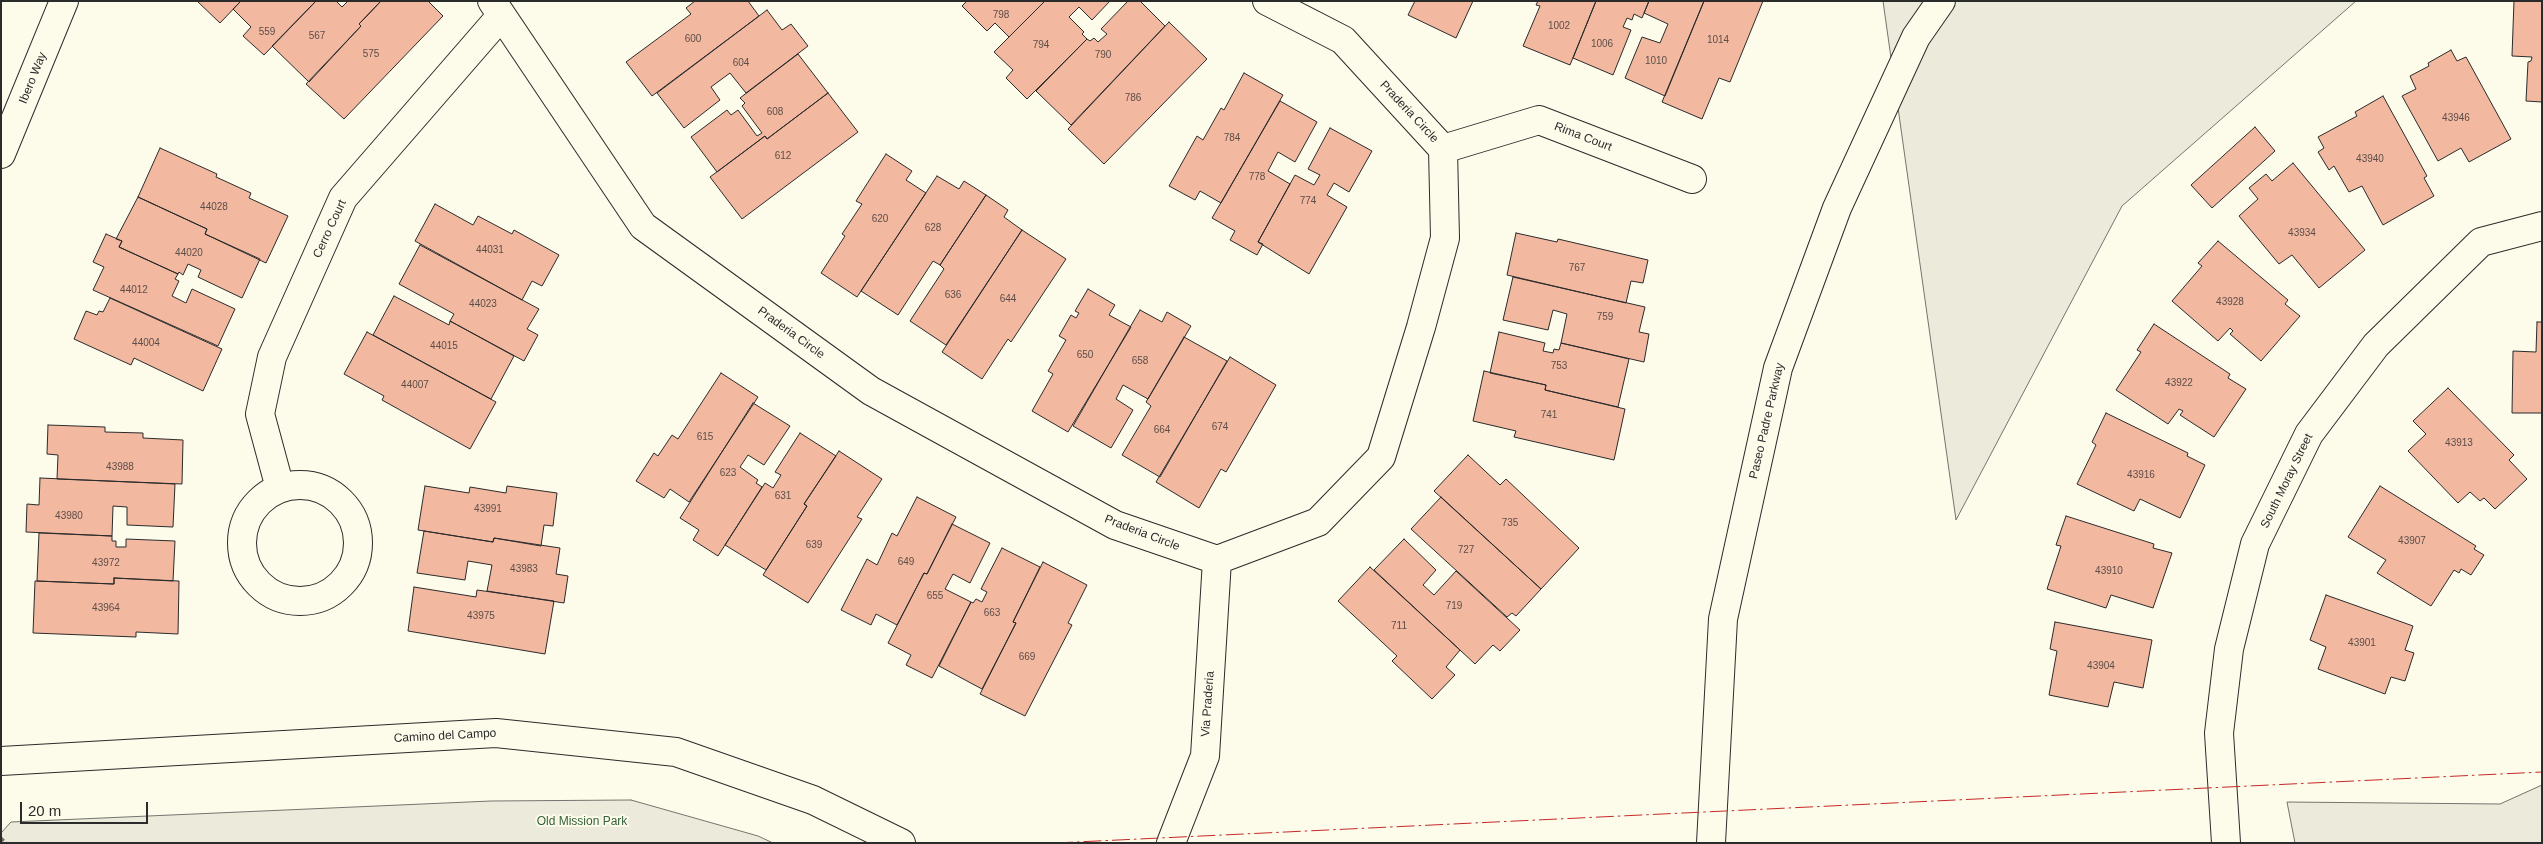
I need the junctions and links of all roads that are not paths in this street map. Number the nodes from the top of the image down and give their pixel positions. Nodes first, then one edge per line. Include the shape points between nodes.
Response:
1 (64, 1) edge
2 (1267, 1) edge
3 (1941, 1) edge
4 (497, 9) edge
5 (1443, 149) junction
6 (1, 154) edge
7 (1692, 179) dead end
8 (2542, 226) edge
9 (280, 488) junction
10 (1217, 560) junction
11 (1, 761) edge
12 (901, 843) edge
13 (1171, 843) edge
14 (1711, 843) edge
15 (2226, 843) edge

1 - 6 street, Ibero Way
2 - 5 street, Praderia Circle via 1343,40
3 - 14 street, Paseo Padre Parkway via 1916,37 1837,208 1778,368 1723,619
4 - 9 street, Cerro Court via 343,198 272,357 260,414
4 - 10 street, Praderia Circle via 644,226 871,391 1115,525
5 - 7 street, Rima Court via 1539,120
5 - 10 street, Praderia Circle via 1445,238 1381,457 1318,522
8 - 15 street, South Moray Street via 2482,242 2376,346 2309,434 2255,544 2229,649 2219,733
9 - 9 street via 263,497 251,510 243,527 244,564 254,580 268,592 286,600 306,601 325,596 341,584 352,569 358,550 357,530 350,512 319,488 300,484
10 - 13 street, Via Praderia via 1204,756
11 - 12 street, Camino del Campo via 496,733 676,752 813,800

